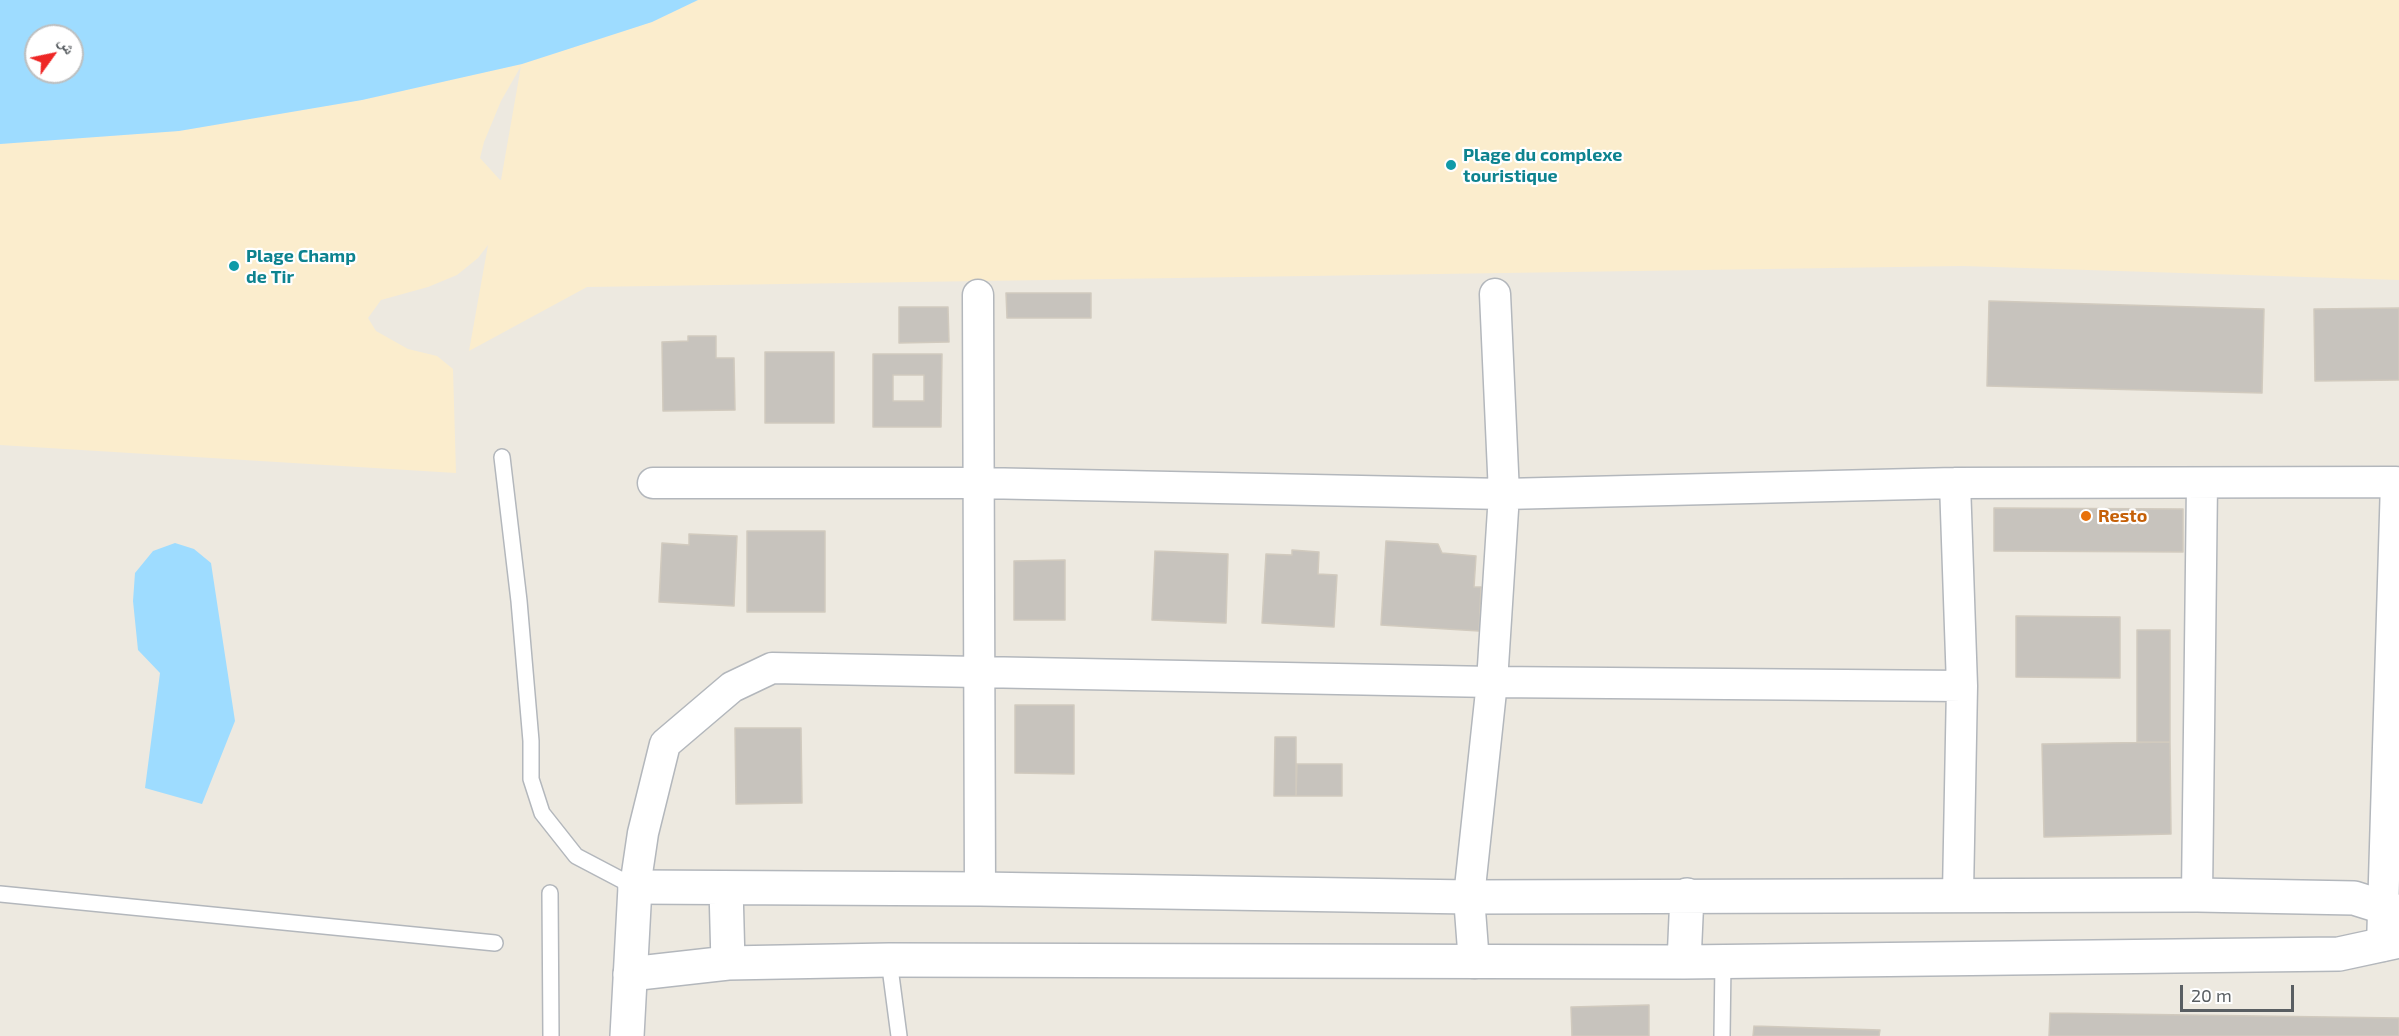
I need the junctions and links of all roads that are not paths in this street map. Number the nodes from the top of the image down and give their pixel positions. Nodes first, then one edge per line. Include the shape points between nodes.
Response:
1 (1496, 294) dead end
2 (978, 295) dead end
3 (502, 457) dead end
4 (2398, 482) edge
5 (652, 483) dead end
6 (980, 483) junction
7 (1955, 483) junction
8 (2202, 483) junction
9 (1504, 494) junction
10 (981, 671) junction
11 (1492, 682) junction
12 (1962, 686) junction
13 (2395, 694) edge
14 (635, 887) junction
15 (726, 888) junction
16 (980, 889) junction
17 (550, 893) dead end
18 (1958, 893) junction
19 (0, 894) edge
20 (1687, 895) junction
21 (2197, 895) junction
22 (1469, 897) junction
23 (2390, 908) edge
24 (495, 943) dead end
25 (2391, 944) edge
26 (889, 960) junction
27 (1684, 962) junction
28 (1723, 962) junction
29 (728, 963) junction
30 (1474, 963) junction
31 (630, 974) junction
32 (551, 1036) edge
33 (627, 1036) edge
34 (898, 1036) edge
35 (1722, 1036) edge

1 - 9 street
2 - 6 street
3 - 14 lane via 519,601 531,779 542,813 576,856
4 - 8 street
4 - 13 street
5 - 6 street
6 - 9 street
6 - 10 street
7 - 8 street
7 - 9 street
7 - 12 street
8 - 21 street
9 - 11 street
10 - 11 street
10 - 14 street via 772,668 732,687 665,744 643,833
10 - 16 street
11 - 12 street
11 - 22 street
12 - 18 street
13 - 23 street
14 - 15 street
14 - 31 street
15 - 16 street
15 - 29 street
16 - 22 street
17 - 32 lane
18 - 20 street
18 - 21 street
19 - 24 lane
20 - 22 street
20 - 27 street
21 - 23 street via 2354,898
22 - 30 street
23 - 25 street
25 - 28 street via 2339,954
26 - 29 street
26 - 30 street
26 - 34 lane
27 - 28 street
27 - 30 street
28 - 35 lane
29 - 31 street
31 - 33 street

